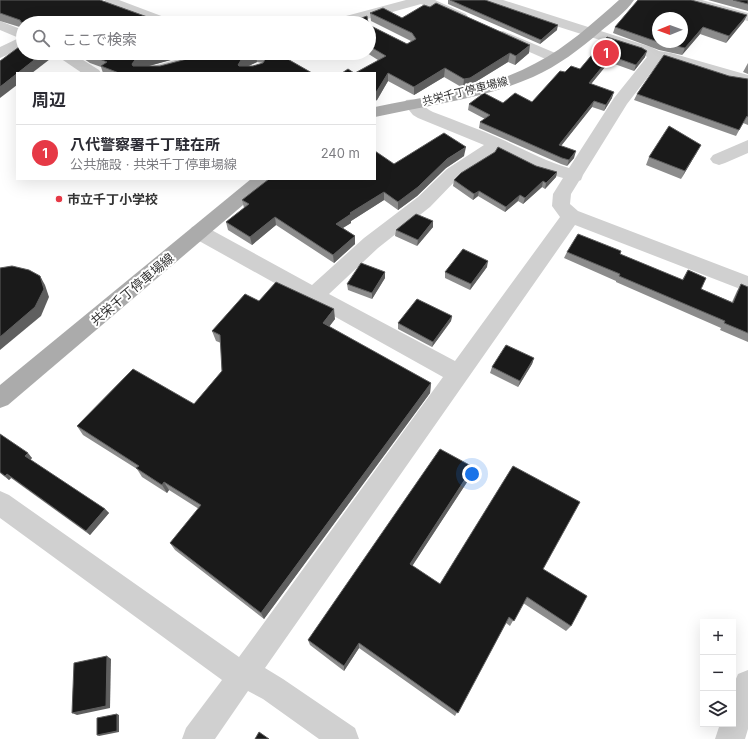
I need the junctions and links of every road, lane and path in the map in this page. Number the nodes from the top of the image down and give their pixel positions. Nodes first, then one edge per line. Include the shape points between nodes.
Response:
1 (422, 0) edge
2 (489, 0) edge
3 (626, 0) edge
4 (686, 0) edge
5 (111, 2) edge
6 (148, 16) edge
7 (748, 17) edge
8 (376, 20) edge
9 (472, 21) edge
10 (0, 25) edge
11 (492, 31) edge
12 (16, 32) edge
13 (591, 33) junction
14 (16, 45) edge
15 (0, 53) edge
16 (655, 55) junction
17 (555, 58) junction
18 (73, 60) edge
19 (193, 60) edge
20 (91, 72) edge
21 (148, 72) edge
22 (748, 80) edge
23 (412, 104) junction
24 (376, 112) edge
25 (495, 143) junction
26 (748, 146) edge
27 (719, 160) dead end
28 (575, 176) junction
29 (259, 180) edge
30 (571, 216) junction
31 (199, 232) junction
32 (748, 284) edge
33 (314, 295) junction
34 (458, 374) junction
35 (2, 395) edge
36 (0, 504) edge
37 (241, 676) junction
38 (748, 684) edge
39 (197, 739) edge
40 (344, 739) edge
41 (730, 739) edge

1 - 8 street
1 - 9 street
2 - 13 street
3 - 13 main road, 共栄千丁停車場線
4 - 7 street
5 - 6 street
10 - 12 street
11 - 17 street
13 - 16 street
13 - 17 main road, 共栄千丁停車場線
14 - 15 street
16 - 22 street
16 - 28 street via 620,102
17 - 23 main road, 共栄千丁停車場線 via 529,73 505,82 480,90
18 - 20 street
19 - 21 street
23 - 24 main road, 共栄千丁停車場線
23 - 25 street via 424,114
25 - 28 street via 541,166
25 - 33 street via 487,152 453,173 424,202 371,243
26 - 27 street
28 - 30 street via 562,194 561,206
29 - 31 main road, 共栄千丁停車場線
30 - 32 street
30 - 34 street
31 - 33 street
31 - 35 main road, 共栄千丁停車場線
33 - 34 street
34 - 37 street
36 - 37 street
37 - 39 street
37 - 40 street via 254,678 273,689
38 - 41 street

